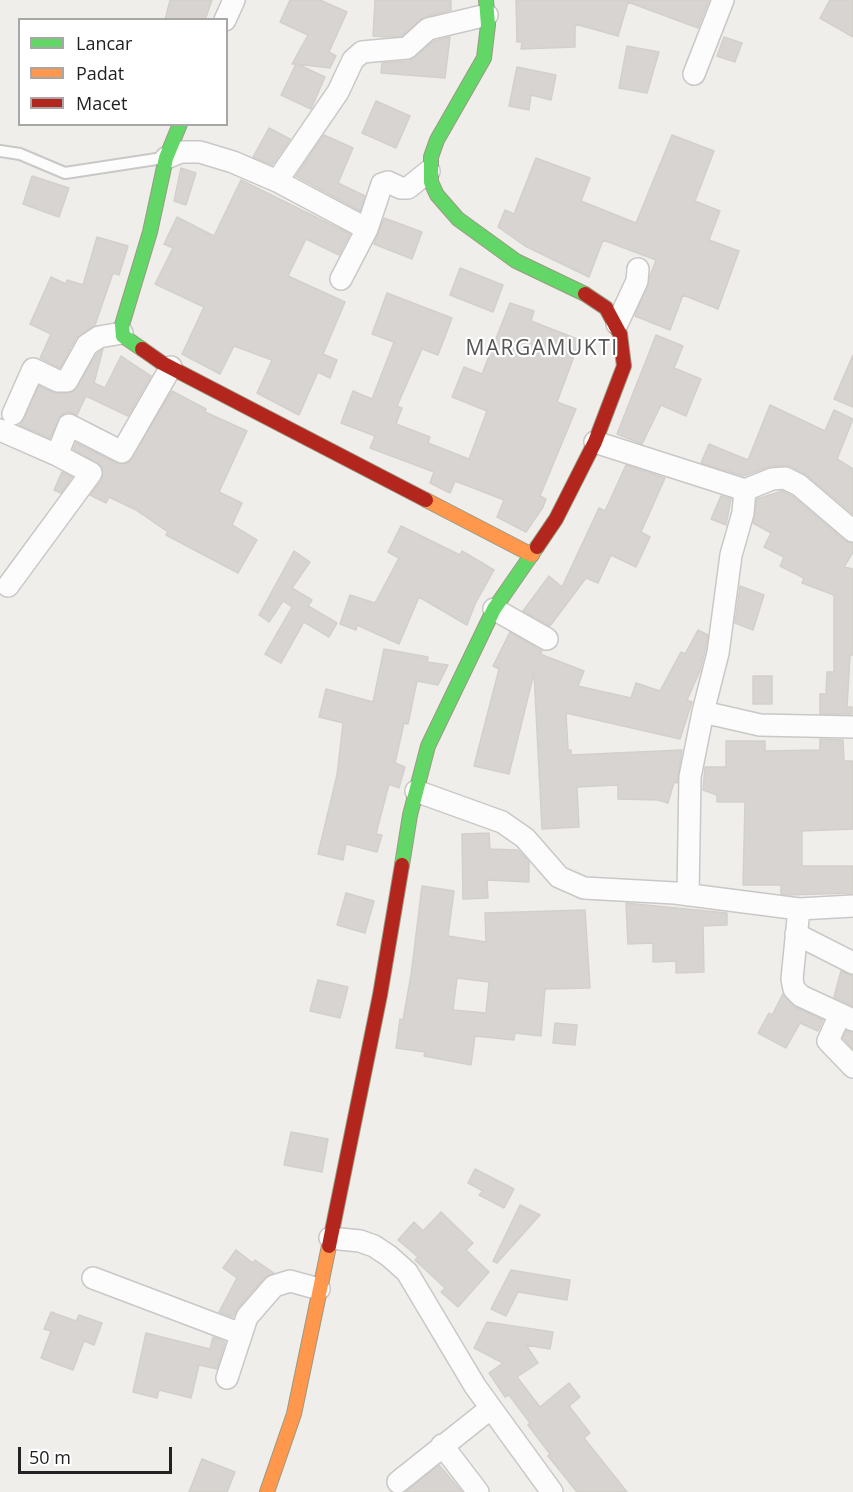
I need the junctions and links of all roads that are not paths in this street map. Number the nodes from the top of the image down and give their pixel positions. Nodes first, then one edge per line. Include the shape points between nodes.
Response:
1 (234, 0) edge
2 (723, 0) edge
3 (486, 7) edge
4 (226, 18) edge
5 (694, 74) dead end
6 (179, 126) edge
7 (0, 151) edge
8 (166, 158) junction
9 (429, 171) junction
10 (277, 181) junction
11 (367, 229) junction
12 (638, 269) dead end
13 (341, 279) dead end
14 (616, 324) junction
15 (122, 333) junction
16 (171, 367) junction
17 (7, 422) edge
18 (594, 442) junction
19 (57, 455) junction
20 (745, 490) junction
21 (853, 531) edge
22 (532, 555) junction
23 (8, 586) dead end
24 (494, 609) junction
25 (547, 639) dead end
26 (703, 712) junction
27 (853, 727) edge
28 (417, 791) junction
29 (688, 895) junction
30 (853, 906) edge
31 (799, 909) junction
32 (796, 934) junction
33 (853, 963) edge
34 (847, 1017) edge
35 (853, 1067) edge
36 (330, 1238) junction
37 (93, 1278) dead end
38 (319, 1289) junction
39 (241, 1334) junction
40 (227, 1378) dead end
41 (491, 1408) junction
42 (442, 1445) junction
43 (398, 1482) dead end
44 (543, 1489) edge
45 (267, 1492) edge
46 (478, 1492) edge

1 - 4 street
2 - 5 street
3 - 9 street via 484,58 437,140
3 - 10 street via 428,29 407,48 362,52 353,60 338,92
6 - 8 street
7 - 8 lane via 20,154 65,173
8 - 10 street via 181,152 200,152
8 - 15 street
9 - 11 street via 406,188 382,184
9 - 14 street via 437,195 458,219 516,261 590,296 606,308
10 - 11 street
11 - 13 street
12 - 14 street via 637,281
14 - 18 street via 624,348 624,366
15 - 16 street via 128,342
15 - 17 street via 99,337 87,345 67,381 33,369
16 - 19 street via 122,452 69,425
16 - 22 street
17 - 19 street
18 - 20 street
18 - 22 street via 556,519
19 - 23 street via 91,473
20 - 21 street via 785,478
20 - 26 street via 731,555 718,653
22 - 24 street
24 - 25 street
24 - 28 street via 428,746
26 - 27 street via 759,725
26 - 29 street via 690,777
28 - 29 street via 502,822 525,838 571,884
28 - 36 street
29 - 31 street
30 - 31 street
31 - 32 street
32 - 33 street
32 - 34 street via 794,989
34 - 35 street via 828,1041
36 - 38 street
36 - 41 street via 374,1246 406,1272
37 - 39 street
38 - 39 street via 290,1281 277,1284 247,1317
38 - 45 street via 294,1414
39 - 40 street
41 - 42 street
41 - 44 street
42 - 43 street
42 - 46 street

